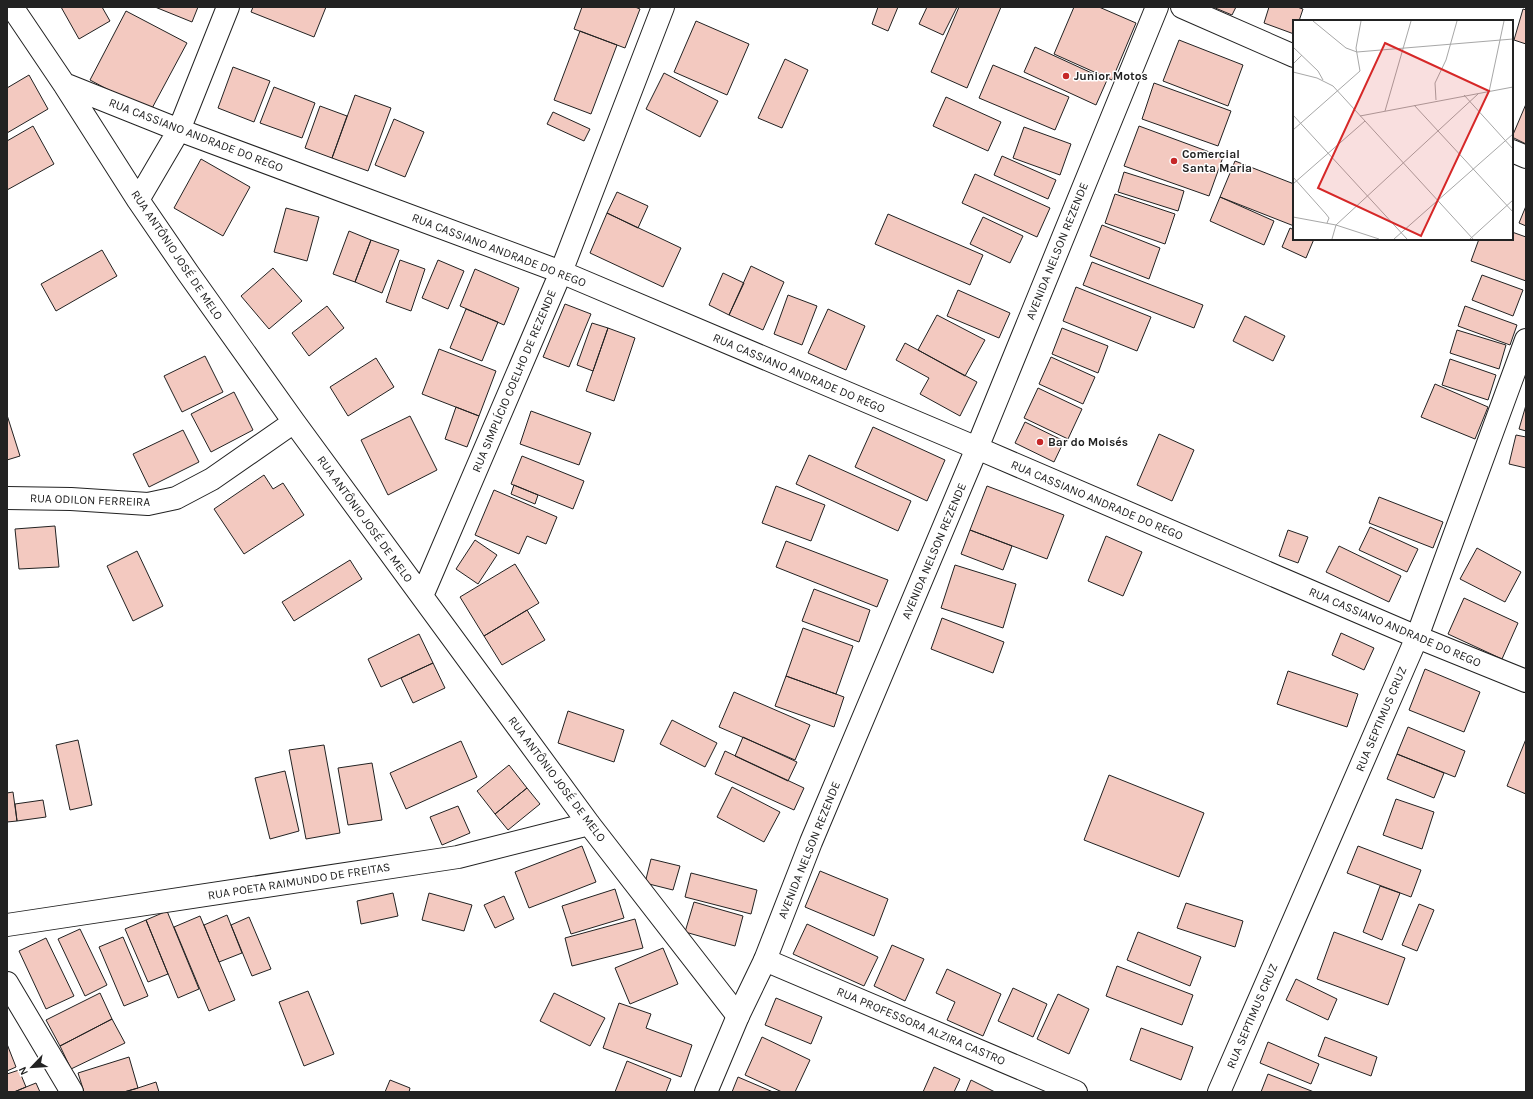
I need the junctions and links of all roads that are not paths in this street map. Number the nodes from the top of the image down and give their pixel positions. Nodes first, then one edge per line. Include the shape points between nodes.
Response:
1 (12, 7) edge
2 (228, 7) edge
3 (663, 7) edge
4 (1157, 7) edge
5 (1182, 7) edge
6 (1293, 56) edge
7 (64, 84) junction
8 (179, 130) junction
9 (1513, 151) edge
10 (1526, 157) edge
11 (138, 200) junction
12 (561, 272) junction
13 (1526, 340) edge
14 (294, 422) junction
15 (977, 448) junction
16 (7, 498) edge
17 (422, 596) junction
18 (1417, 637) junction
19 (1526, 681) edge
20 (589, 824) junction
21 (7, 925) edge
22 (765, 960) junction
23 (7, 983) edge
24 (738, 1016) junction
25 (72, 1092) edge
26 (706, 1092) edge
27 (1076, 1092) edge
28 (1219, 1092) edge

1 - 7 street, RUA ANTÔNIO JOSÉ DE MELO
2 - 8 street
3 - 12 street, RUA SIMPLÍCIO COELHO DE REZENDE
4 - 15 street, AVENIDA NELSON REZENDE
5 - 6 street
7 - 8 street, RUA CASSIANO ANDRADE DO REGO
7 - 11 street, RUA ANTÔNIO JOSÉ DE MELO
8 - 11 street
8 - 12 street, RUA CASSIANO ANDRADE DO REGO
9 - 10 street
11 - 14 street, RUA ANTÔNIO JOSÉ DE MELO
12 - 15 street, RUA CASSIANO ANDRADE DO REGO
12 - 17 street, RUA SIMPLÍCIO COELHO DE REZENDE
13 - 18 street, RUA SEPTIMUS CRUZ
14 - 16 street, RUA ODILON FERREIRA via 212,479 176,498 148,504
14 - 17 street, RUA ANTÔNIO JOSÉ DE MELO
15 - 18 street, RUA CASSIANO ANDRADE DO REGO
15 - 22 street, AVENIDA NELSON REZENDE via 811,842
17 - 20 street, RUA ANTÔNIO JOSÉ DE MELO
18 - 19 street, RUA CASSIANO ANDRADE DO REGO
18 - 28 street, RUA SEPTIMUS CRUZ
20 - 21 street, RUA POETA RAIMUNDO DE FREITAS via 458,857
20 - 24 street, RUA ANTÔNIO JOSÉ DE MELO
22 - 24 street, AVENIDA NELSON REZENDE
22 - 27 street, RUA PROFESSORA ALZIRA CASTRO
23 - 25 street
24 - 26 street, AVENIDA NELSON REZENDE

